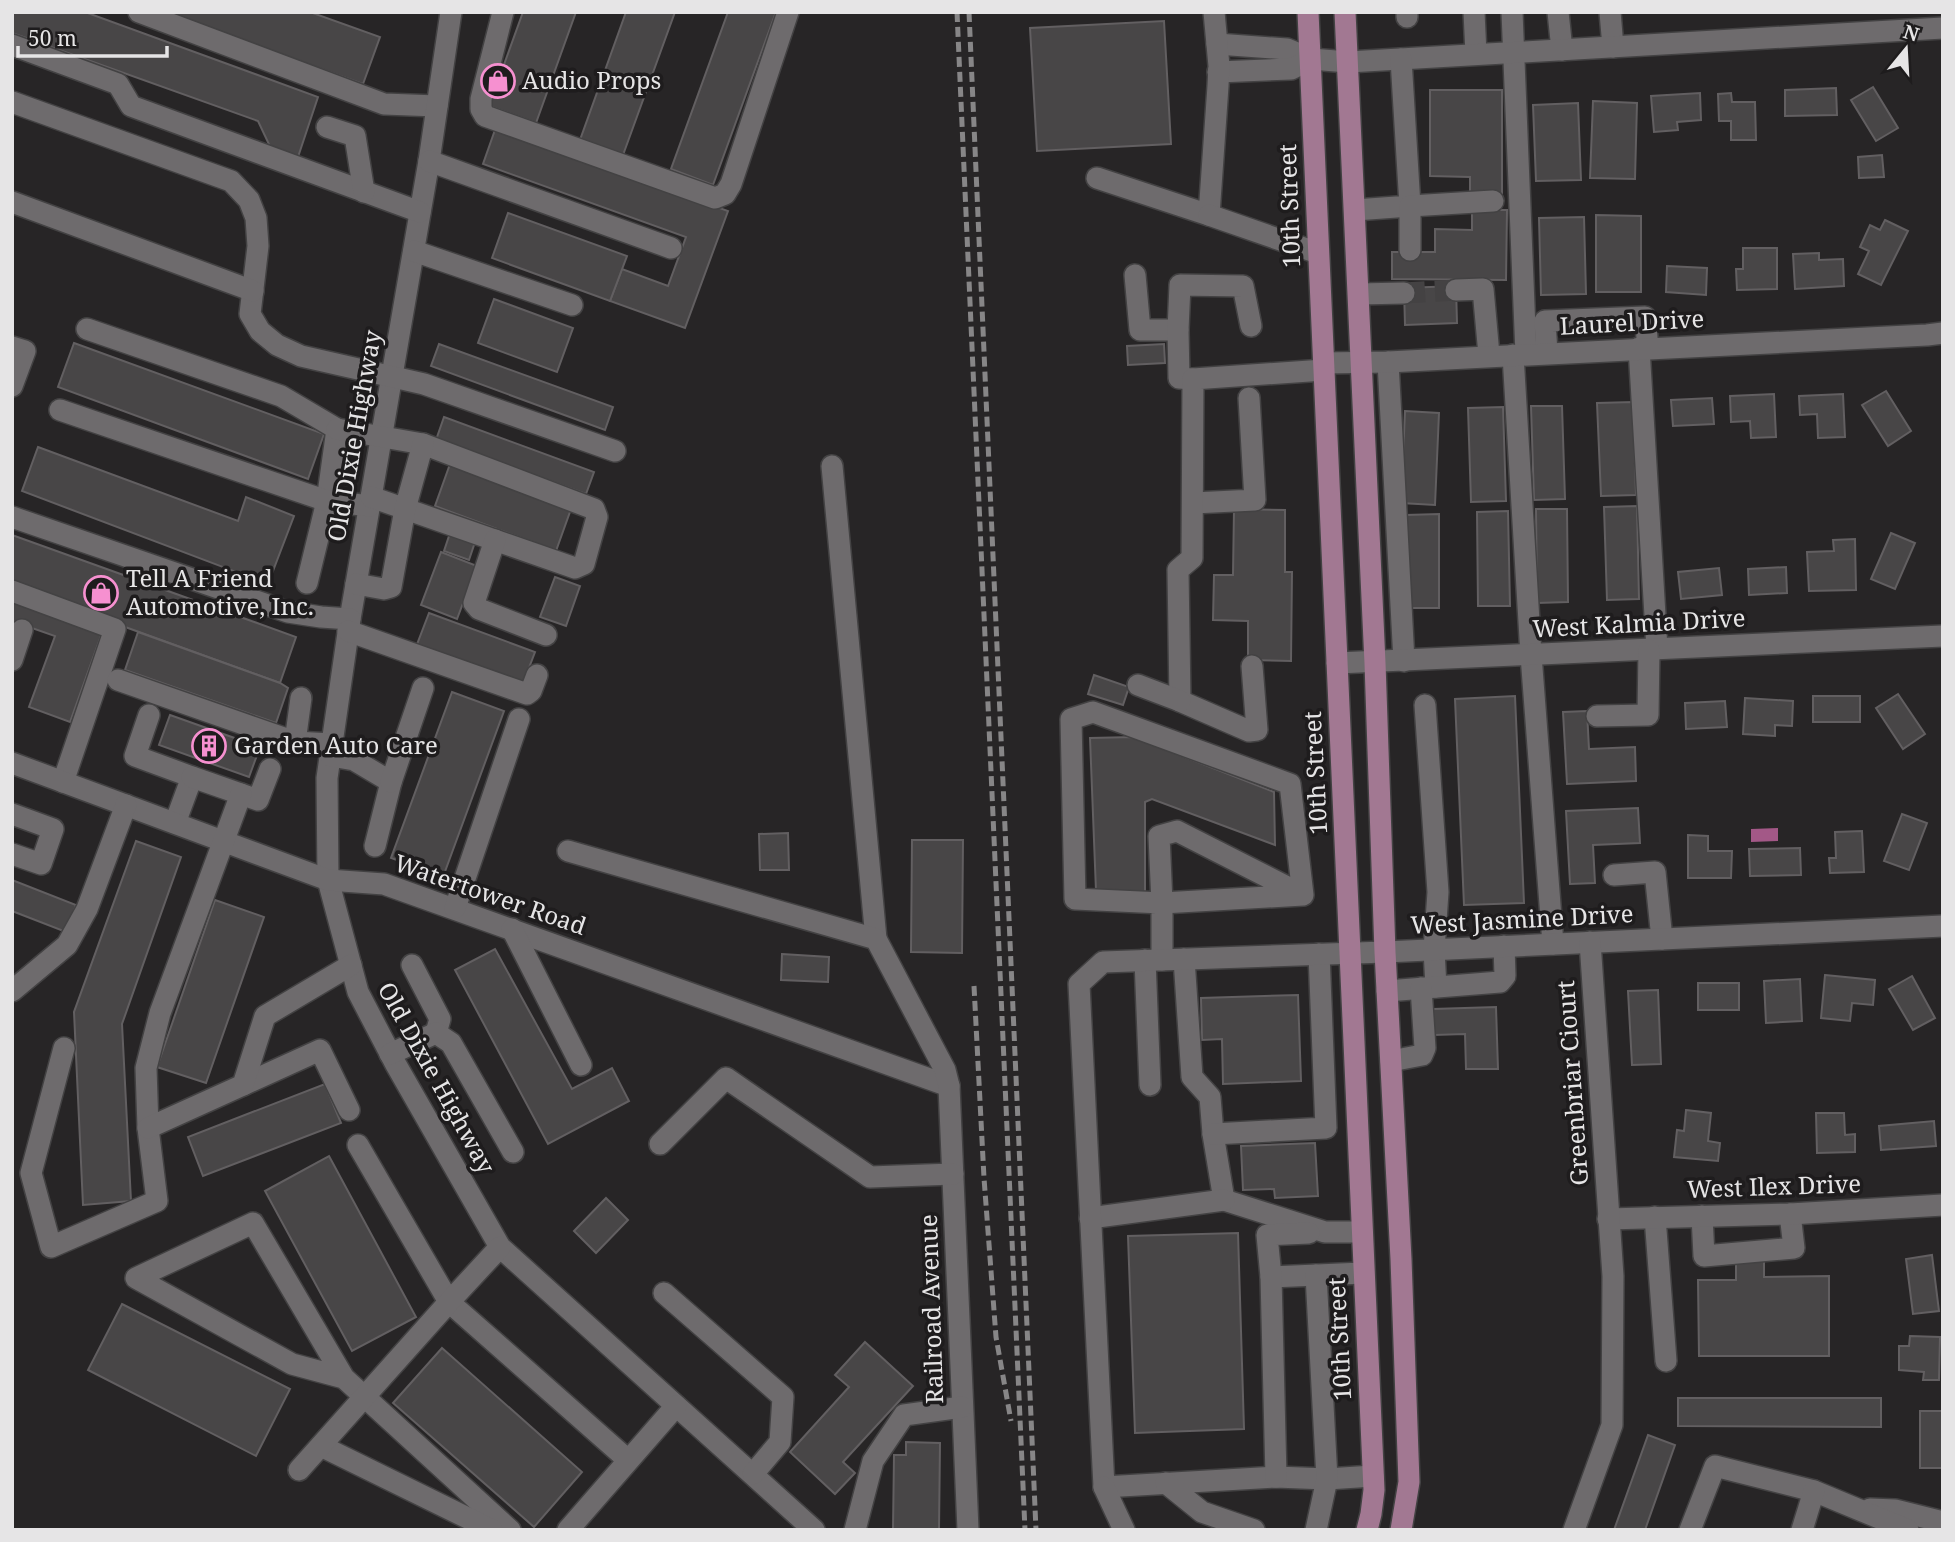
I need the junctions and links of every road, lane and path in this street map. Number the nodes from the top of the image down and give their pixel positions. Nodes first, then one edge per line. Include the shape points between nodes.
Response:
1 (139, 12) edge
2 (503, 12) edge
3 (788, 12) edge
4 (1214, 12) edge
5 (1308, 12) edge
6 (1345, 12) edge
7 (1474, 12) edge
8 (1512, 12) edge
9 (1559, 12) edge
10 (1610, 12) edge
11 (443, 15) edge
12 (1943, 28) edge
13 (1217, 44) junction
14 (12, 45) edge
15 (1613, 47) junction
16 (1562, 50) junction
17 (1514, 52) junction
18 (1476, 54) junction
19 (1311, 59) junction
20 (1401, 59) junction
21 (1348, 62) junction
22 (1218, 72) junction
23 (12, 102) edge
24 (438, 106) junction
25 (327, 127) dead end
26 (429, 161) junction
27 (1097, 178) dead end
28 (364, 192) junction
29 (1493, 201) dead end
30 (12, 202) edge
31 (1410, 206) junction
32 (1355, 210) junction
33 (420, 212) junction
34 (1209, 215) junction
35 (671, 248) dead end
36 (1410, 250) dead end
37 (414, 251) junction
38 (1318, 253) junction
39 (1135, 275) dead end
40 (1456, 290) tunnel mouth
41 (253, 291) junction
42 (1404, 293) tunnel mouth
43 (1359, 294) junction
44 (572, 305) dead end
45 (1251, 326) dead end
46 (88, 328) dead end
47 (1178, 330) junction
48 (1943, 333) edge
49 (12, 347) edge
50 (1643, 348) junction
51 (1529, 354) junction
52 (1489, 355) junction
53 (1388, 362) junction
54 (1362, 363) junction
55 (1324, 367) junction
56 (392, 378) junction
57 (1193, 379) junction
58 (12, 386) edge
59 (1249, 398) dead end
60 (60, 410) dead end
61 (337, 429) junction
62 (382, 438) junction
63 (423, 444) junction
64 (615, 451) dead end
65 (832, 466) dead end
66 (327, 501) junction
67 (371, 501) junction
68 (1193, 503) junction
69 (405, 509) junction
70 (12, 517) edge
71 (495, 540) junction
72 (307, 583) dead end
73 (356, 584) junction
74 (12, 591) edge
75 (349, 625) junction
76 (22, 630) dead end
77 (546, 635) dead end
78 (1943, 636) edge
79 (1653, 650) junction
80 (1531, 655) junction
81 (12, 660) edge
82 (1404, 661) junction
83 (1337, 663) junction
84 (1375, 663) junction
85 (1252, 666) dead end
86 (537, 675) dead end
87 (118, 680) dead end
88 (1138, 685) dead end
89 (424, 688) dead end
90 (302, 698) dead end
91 (1180, 701) junction
92 (1425, 705) dead end
93 (149, 715) dead end
94 (1597, 716) dead end
95 (519, 719) dead end
96 (295, 742) junction
97 (331, 750) junction
98 (12, 763) edge
99 (270, 769) dead end
100 (192, 777) junction
101 (64, 782) junction
102 (391, 782) junction
103 (241, 794) junction
104 (126, 805) junction
105 (12, 814) edge
106 (174, 823) junction
107 (224, 841) junction
108 (375, 846) dead end
109 (568, 851) dead end
110 (12, 854) edge
111 (1614, 875) dead end
112 (328, 880) junction
113 (1303, 895) junction
114 (1162, 903) junction
115 (454, 908) junction
116 (1943, 926) edge
117 (512, 929) junction
118 (876, 939) junction
119 (1662, 939) junction
120 (1590, 942) junction
121 (1553, 944) junction
122 (1504, 946) junction
123 (1434, 950) junction
124 (1385, 952) junction
125 (1351, 953) junction
126 (1319, 954) junction
127 (1184, 959) junction
128 (1154, 960) junction
129 (351, 965) junction
130 (412, 965) dead end
131 (1429, 988) junction
132 (12, 991) edge
133 (1387, 991) junction
134 (436, 1033) junction
135 (64, 1048) dead end
136 (390, 1054) junction
137 (1391, 1061) junction
138 (581, 1065) dead end
139 (243, 1085) junction
140 (1150, 1085) dead end
141 (949, 1086) junction
142 (349, 1110) dead end
143 (148, 1128) junction
144 (1213, 1133) junction
145 (660, 1144) dead end
146 (358, 1145) dead end
147 (513, 1152) dead end
148 (953, 1174) junction
149 (1224, 1200) junction
150 (1943, 1205) edge
151 (1790, 1214) junction
152 (1702, 1216) junction
153 (1090, 1217) junction
154 (1656, 1217) junction
155 (1608, 1219) junction
156 (1325, 1232) junction
157 (1362, 1232) junction
158 (500, 1247) junction
159 (1363, 1273) junction
160 (1316, 1275) junction
161 (1271, 1278) junction
162 (664, 1293) dead end
163 (449, 1302) junction
164 (1667, 1361) dead end
165 (344, 1378) junction
166 (363, 1396) junction
167 (676, 1406) junction
168 (962, 1407) junction
169 (321, 1446) junction
170 (628, 1460) junction
171 (299, 1470) dead end
172 (753, 1474) junction
173 (1373, 1476) junction
174 (1276, 1477) junction
175 (1327, 1479) junction
176 (1166, 1483) junction
177 (1104, 1487) junction
178 (1814, 1491) junction
179 (1854, 1509) junction
180 (1943, 1522) edge
181 (492, 1530) edge
182 (510, 1530) edge
183 (568, 1530) edge
184 (814, 1530) edge
185 (855, 1530) edge
186 (968, 1530) edge
187 (1124, 1530) edge
188 (1254, 1530) edge
189 (1316, 1530) edge
190 (1367, 1530) edge
191 (1401, 1530) edge
192 (1574, 1530) edge
193 (1690, 1530) edge
194 (1801, 1530) edge
195 (1908, 1530) edge

1 - 24 street via 384,104
2 - 3 street via 481,99 485,116 715,198 725,194 731,184
4 - 13 street
5 - 19 main road, 10th Street
6 - 21 main road
7 - 18 street
8 - 17 street
9 - 16 street
10 - 15 street
11 - 24 street, Old Dixie Highway
12 - 15 street
13 - 19 street via 1287,49
13 - 22 street
14 - 28 street via 118,83 131,106
15 - 16 street
16 - 17 street
17 - 18 street
17 - 51 street
18 - 20 street
19 - 21 street
19 - 22 street via 1291,69
19 - 38 main road, 10th Street
20 - 21 street
20 - 31 street
21 - 32 main road
22 - 34 street
23 - 41 street via 230,181 249,200 256,218
24 - 26 street, Old Dixie Highway
25 - 28 street via 355,136
26 - 33 street, Old Dixie Highway
26 - 35 street
27 - 34 street
28 - 33 street
29 - 31 street
30 - 41 street
31 - 32 street
31 - 36 street
32 - 43 main road
33 - 37 street, Old Dixie Highway
34 - 38 street
37 - 44 street
37 - 56 street, Old Dixie Highway
38 - 55 main road, 10th Street
39 - 47 street via 1140,330
40 - 52 street via 1483,289
41 - 56 street via 250,314 260,331 277,345 301,356
42 - 43 street
43 - 54 main road
45 - 47 street via 1243,286 1180,285
46 - 61 street via 281,396
47 - 57 street via 1179,378
48 - 50 street, Laurel Drive
49 - 58 street via 25,351
50 - 51 street, Laurel Drive
50 - 51 street via 1645,317 1545,321
50 - 79 street
51 - 52 street, Laurel Drive
51 - 80 street
52 - 53 street, Laurel Drive
53 - 54 street, Laurel Drive
53 - 82 street
54 - 55 street, Laurel Drive
54 - 84 main road
55 - 57 street, Laurel Drive
55 - 83 main road, 10th Street
56 - 62 street, Old Dixie Highway
56 - 64 street via 424,384
57 - 68 street
59 - 68 street via 1255,500
60 - 66 street
61 - 62 street
61 - 66 street
62 - 63 street
62 - 67 street, Old Dixie Highway
63 - 69 street
63 - 71 street via 594,509 597,517 584,564 575,568
65 - 118 street
66 - 67 street
66 - 72 street
67 - 69 street
67 - 73 street, Old Dixie Highway
68 - 91 street via 1192,558 1178,570
69 - 71 street
69 - 73 street via 391,587
70 - 75 street via 288,612
71 - 77 street via 474,603 479,610
73 - 75 street, Old Dixie Highway
74 - 101 street via 114,629
75 - 86 street via 527,694
75 - 97 street, Old Dixie Highway
76 - 81 street
78 - 79 street, West Kalmia Drive
79 - 80 street, West Kalmia Drive
79 - 94 street via 1648,715
80 - 82 street, West Kalmia Drive
80 - 121 street
82 - 84 street, West Kalmia Drive
83 - 84 street, West Kalmia Drive
83 - 125 main road, 10th Street
84 - 124 main road
85 - 91 street via 1257,730 1249,731
87 - 96 street
88 - 91 street
89 - 102 street
90 - 96 street
92 - 123 street via 1438,892
93 - 100 street via 135,756
95 - 115 street
96 - 97 street
97 - 102 street
97 - 112 street, Old Dixie Highway
98 - 101 street, Watertower Road
99 - 103 street via 258,800
100 - 103 street
100 - 106 street
101 - 104 street, Watertower Road
102 - 108 street
103 - 107 street
104 - 106 street, Watertower Road
104 - 132 street via 87,909 67,945
105 - 110 street via 53,829 41,864
106 - 107 street, Watertower Road
107 - 112 street, Watertower Road
107 - 143 street via 160,1013 146,1068
109 - 118 street
111 - 119 street via 1655,872
112 - 115 street, Watertower Road via 384,884
112 - 129 street, Old Dixie Highway
113 - 114 street
113 - 114 street via 1177,831 1159,836
113 - 114 street via 1290,784 1093,712 1072,719 1075,899
114 - 128 street
115 - 117 street, Watertower Road
116 - 119 street, West Jasmine Drive
117 - 138 street
117 - 141 street, Watertower Road
118 - 141 street, Railroad Avenue via 945,1070
119 - 120 street, West Jasmine Drive
120 - 121 street, West Jasmine Drive
120 - 155 street, Greenbriar Ciourt
121 - 122 street, West Jasmine Drive
122 - 123 street, West Jasmine Drive
122 - 131 street via 1505,976 1500,982
123 - 124 street, West Jasmine Drive
123 - 131 street
124 - 125 street, West Jasmine Drive
124 - 133 main road
125 - 126 street, West Jasmine Drive
125 - 157 main road, 10th Street
126 - 127 street, West Jasmine Drive
126 - 144 street via 1326,1128
127 - 128 street, West Jasmine Drive
127 - 144 street via 1192,1077 1210,1097
128 - 140 street
128 - 153 street, West Jasmine Drive via 1103,962 1079,984
129 - 136 street, Old Dixie Highway via 358,992
129 - 139 street via 265,1016
130 - 134 street via 440,1019
131 - 133 street
131 - 137 street via 1422,1055
133 - 137 main road
134 - 136 street
134 - 147 street via 451,1043
135 - 143 street via 30,1173 51,1247 157,1200
136 - 158 street, Old Dixie Highway
137 - 191 main road via 1409,1482
139 - 142 street via 320,1050
139 - 143 street
141 - 148 street, Railroad Avenue
144 - 149 street
145 - 148 street via 726,1078 870,1177
146 - 163 street
148 - 168 street, Railroad Avenue
149 - 153 street
149 - 156 street
150 - 151 street, West Ilex Drive
151 - 152 street, West Ilex Drive
151 - 152 street via 1794,1248 1704,1256
152 - 154 street, West Ilex Drive
153 - 177 street
154 - 155 street, West Ilex Drive
154 - 164 street
155 - 192 street, Greenbriar Ciourt via 1613,1276 1612,1425
156 - 157 street
156 - 161 street via 1267,1235
157 - 159 main road, 10th Street
158 - 163 street
158 - 167 street, Old Dixie Highway
159 - 160 street
159 - 173 main road, 10th Street
160 - 161 street
160 - 175 street
161 - 174 street
162 - 172 street via 783,1398 780,1442
163 - 166 street
163 - 170 street
165 - 165 street via 253,1223 136,1278 292,1364
165 - 166 street
166 - 169 street
166 - 182 street
167 - 170 street
167 - 172 street, Old Dixie Highway
168 - 185 street via 904,1415 873,1461
168 - 186 street, Railroad Avenue
169 - 171 street
169 - 181 street
170 - 183 street
172 - 184 street, Old Dixie Highway
173 - 175 street
173 - 190 main road, 10th Street
174 - 175 street
174 - 176 street
175 - 189 street
176 - 177 street
176 - 188 street via 1202,1512
177 - 187 street
178 - 179 street
178 - 193 street via 1715,1466
178 - 194 street
179 - 180 street via 1895,1510
179 - 195 street

